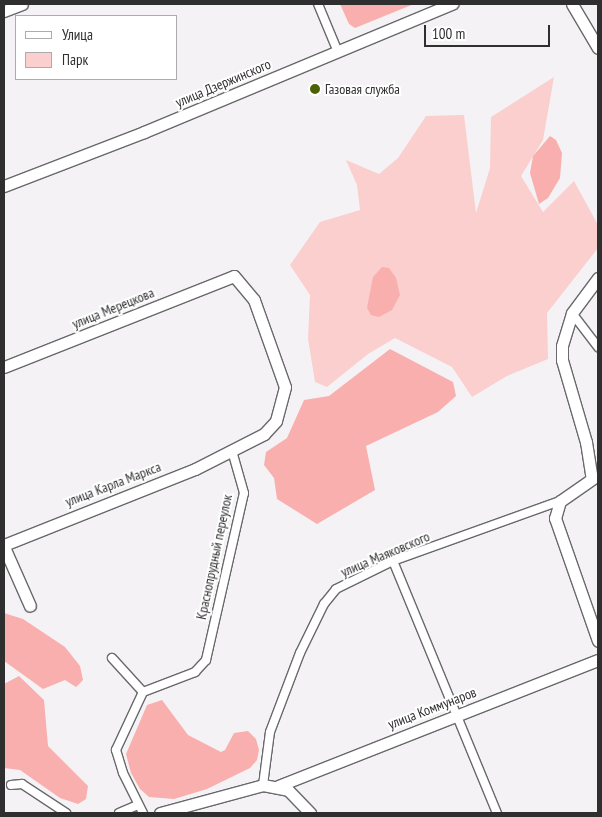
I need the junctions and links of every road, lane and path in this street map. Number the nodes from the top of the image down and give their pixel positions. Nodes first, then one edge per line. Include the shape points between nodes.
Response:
1 (22, 4) edge
2 (318, 4) edge
3 (452, 4) edge
4 (572, 4) edge
5 (4, 11) edge
6 (598, 48) edge
7 (338, 52) junction
8 (4, 186) edge
9 (598, 278) edge
10 (572, 313) junction
11 (598, 347) edge
12 (4, 367) edge
13 (232, 451) junction
14 (595, 480) edge
15 (560, 502) junction
16 (4, 546) edge
17 (393, 561) junction
18 (30, 606) dead end
19 (598, 641) edge
20 (112, 658) dead end
21 (598, 660) edge
22 (143, 692) junction
23 (454, 716) junction
24 (11, 785) dead end
25 (263, 786) junction
26 (278, 786) junction
27 (138, 805) junction
28 (66, 813) edge
29 (119, 813) edge
30 (143, 813) edge
31 (160, 813) edge
32 (310, 813) edge
33 (497, 813) edge

1 - 5 street
2 - 7 street
3 - 7 street, улица Дзержинского
4 - 6 street
7 - 8 street, улица Дзержинского
9 - 10 street
10 - 11 street
10 - 14 street via 563,338 562,360
12 - 13 street, улица Мерецкова via 234,276 254,300 285,387 276,421 264,434
13 - 16 street, улица Карла Маркса
13 - 22 street, Краснопрудный переулок via 244,493 206,660 195,672
14 - 15 street
15 - 17 street, улица Маяковского
15 - 19 street via 555,518
16 - 18 street
17 - 23 street
17 - 25 street, улица Маяковского via 350,580 336,589 324,604 300,653 270,732
20 - 22 street
21 - 23 street, улица Коммунаров
22 - 27 street via 116,750 122,773
23 - 26 street, улица Коммунаров
23 - 33 street
24 - 28 street via 22,784
25 - 26 street
25 - 31 street
26 - 32 street via 288,790
27 - 29 street
27 - 30 street

